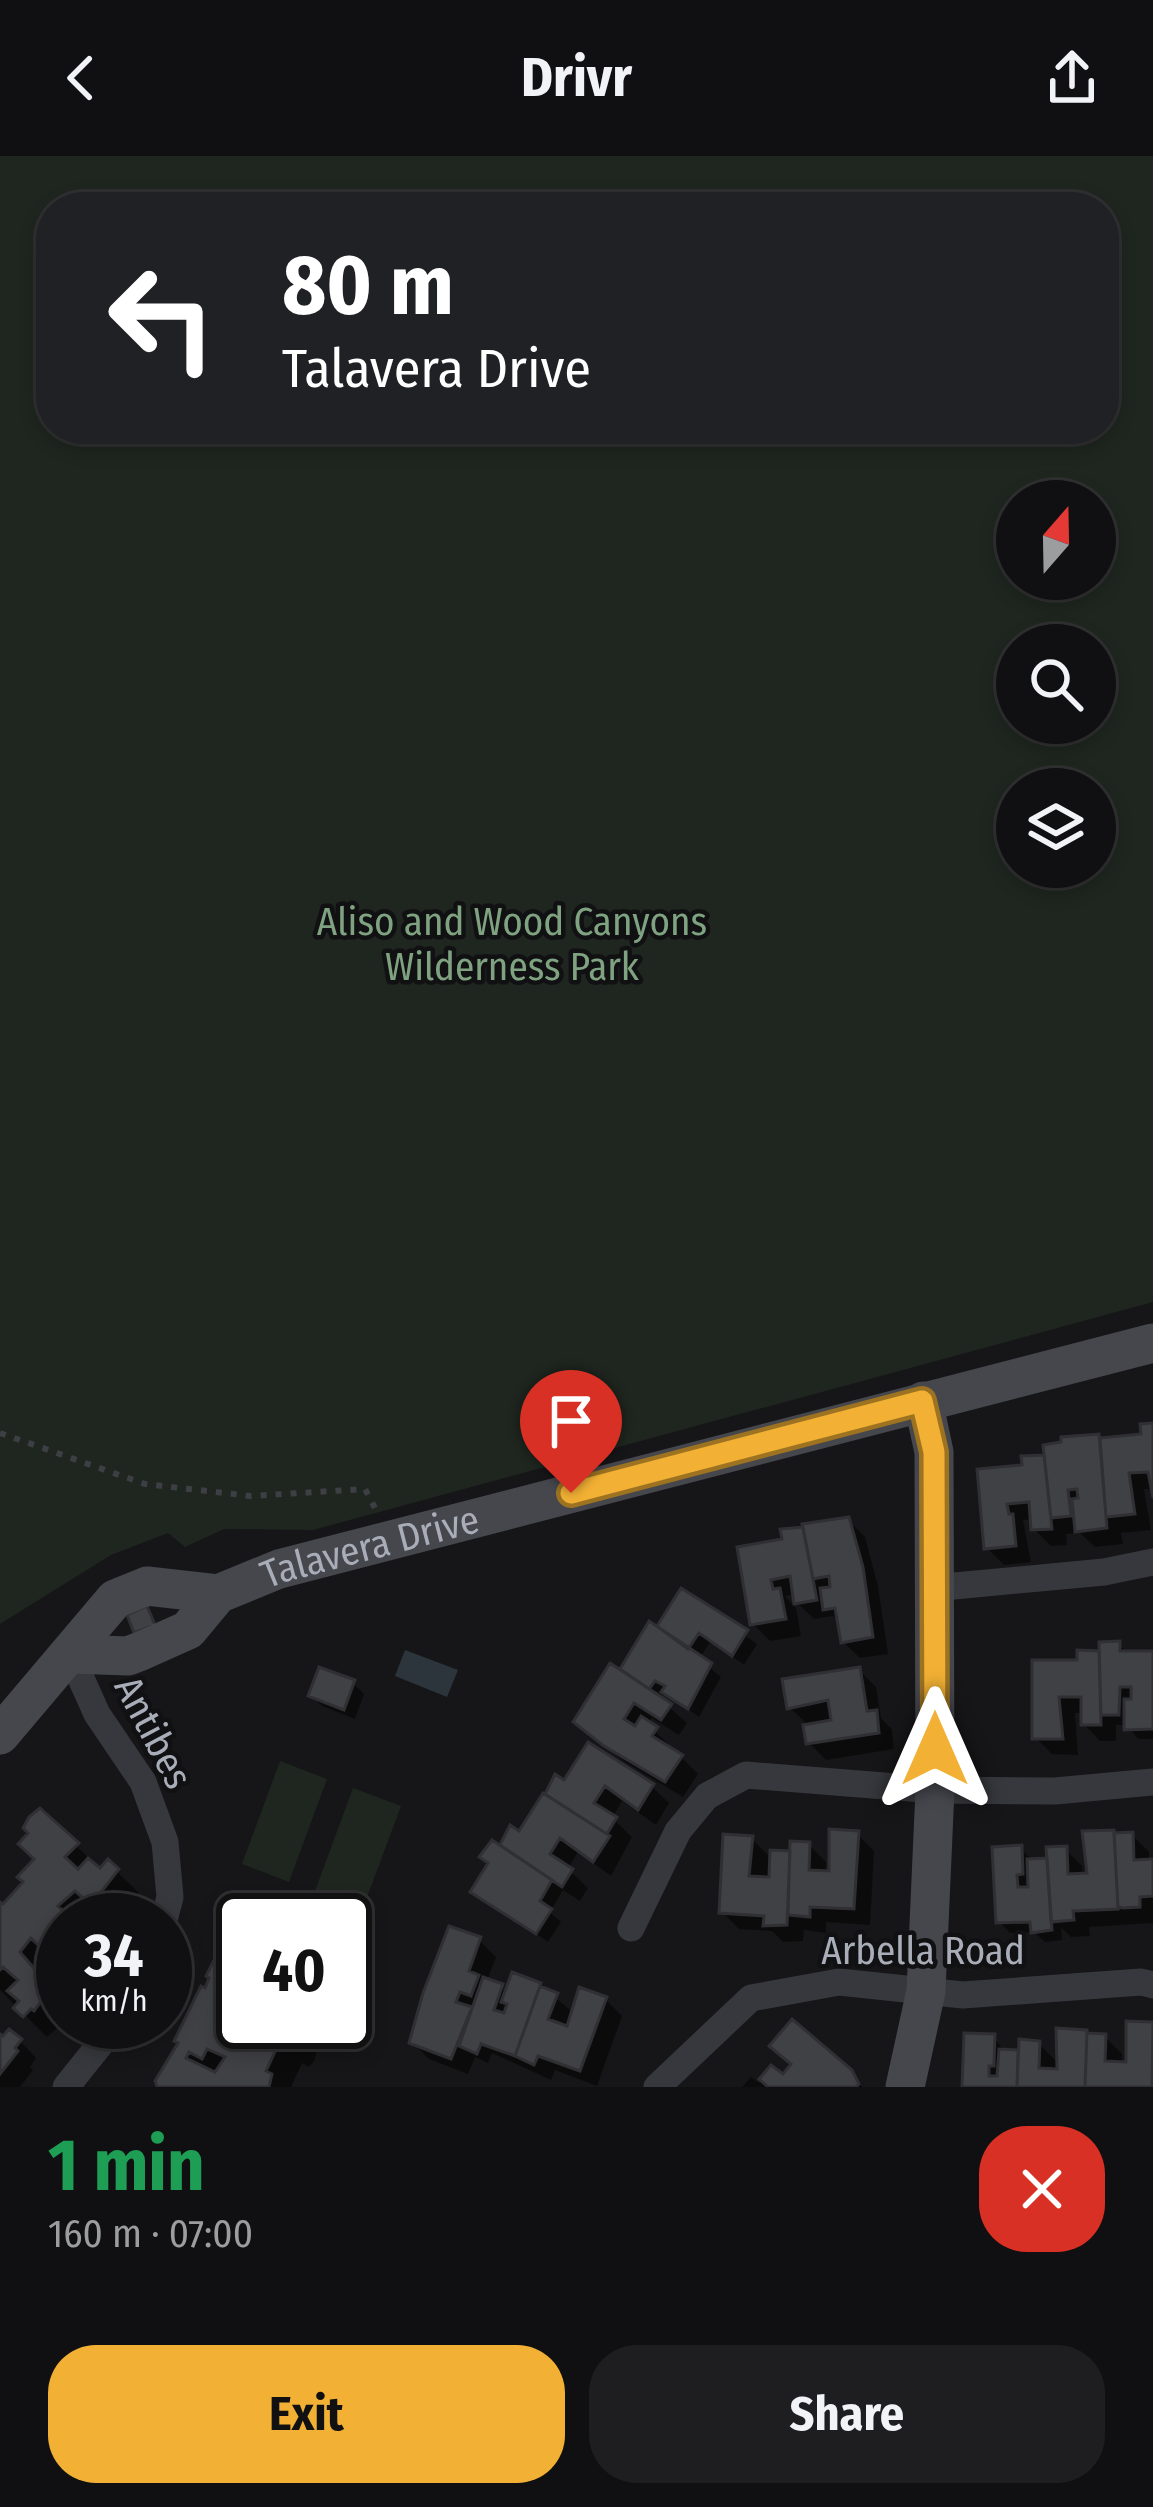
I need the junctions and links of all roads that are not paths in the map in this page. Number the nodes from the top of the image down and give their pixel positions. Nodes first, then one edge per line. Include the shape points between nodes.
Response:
1 (1153, 1343) edge
2 (922, 1401) junction
3 (1153, 1562) edge
4 (934, 1588) junction
5 (218, 1594) junction
6 (70, 1654) junction
7 (0, 1735) edge
8 (1153, 1782) edge
9 (935, 1790) junction
10 (170, 1893) edge
11 (632, 1928) dead end
12 (1153, 1985) edge
13 (926, 1991) junction
14 (96, 2049) edge
15 (66, 2087) edge
16 (657, 2087) edge
17 (905, 2087) edge

1 - 2 street, Talavera Drive
2 - 4 street via 934,1452
2 - 5 street, Talavera Drive via 279,1569
3 - 4 street
4 - 9 street
5 - 6 street, Talavera Drive via 188,1630 141,1651
5 - 6 street, Talavera Drive via 161,1586 115,1599
6 - 7 street, Talavera Drive
6 - 10 street, Antibes via 142,1782 165,1842
8 - 9 street
9 - 11 street via 746,1775 707,1796 678,1831
9 - 13 street
12 - 13 street, Arbella Road
13 - 16 street, Arbella Road via 839,1982 751,1998
13 - 17 street
14 - 15 street

